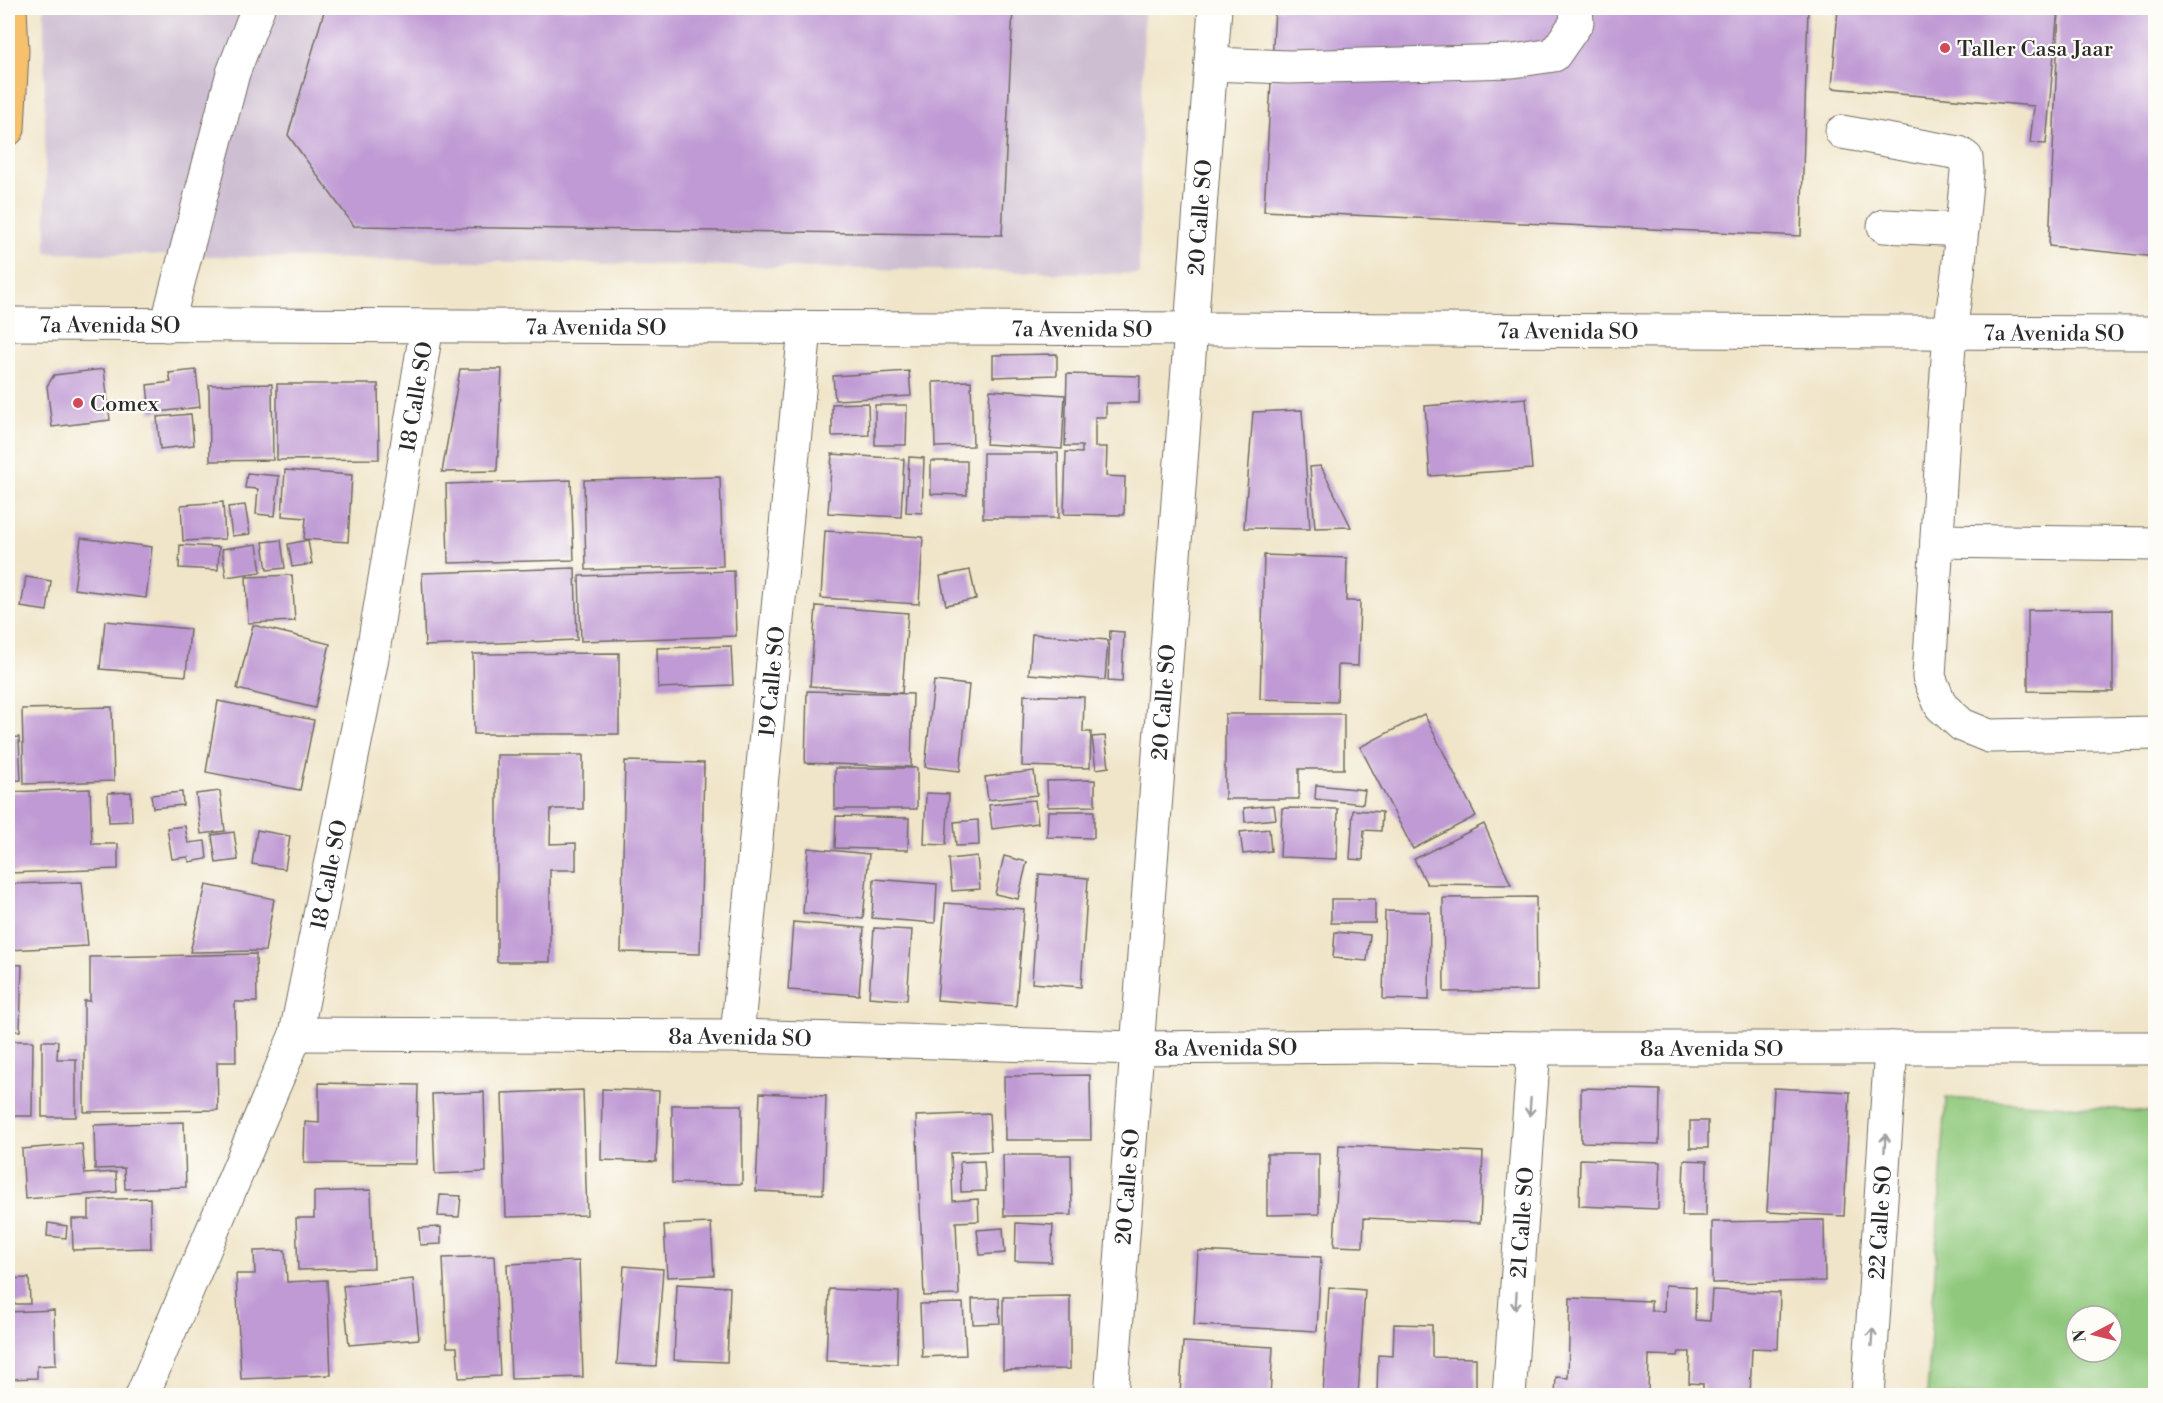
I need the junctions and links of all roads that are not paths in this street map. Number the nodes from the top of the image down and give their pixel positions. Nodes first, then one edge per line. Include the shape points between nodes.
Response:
1 (10, 8) edge
2 (258, 8) edge
3 (1215, 8) edge
4 (1576, 8) edge
5 (1211, 64) junction
6 (8, 129) edge
7 (1842, 132) dead end
8 (1884, 226) dead end
9 (1962, 231) junction
10 (8, 324) edge
11 (167, 325) junction
12 (427, 326) junction
13 (805, 328) junction
14 (1191, 329) junction
15 (1950, 332) junction
16 (2156, 333) edge
17 (1937, 541) junction
18 (2156, 544) edge
19 (2156, 733) edge
20 (296, 1034) junction
21 (737, 1036) junction
22 (1137, 1048) junction
23 (1534, 1048) junction
24 (1891, 1048) junction
25 (2156, 1048) edge
26 (142, 1395) edge
27 (1111, 1395) edge
28 (1509, 1395) edge
29 (1869, 1395) edge

1 - 6 highway
2 - 11 street via 233,73
3 - 5 street, 20 Calle SO
4 - 5 street via 1577,22 1554,55 1513,61 1289,67
5 - 14 street, 20 Calle SO
7 - 9 street via 1959,153 1966,158
8 - 9 street
9 - 15 street
10 - 11 street, 7a Avenida SO
11 - 12 street, 7a Avenida SO
12 - 13 street, 7a Avenida SO
12 - 20 street, 18 Calle SO via 371,663
13 - 14 street, 7a Avenida SO
13 - 21 street, 19 Calle SO
14 - 15 street, 7a Avenida SO
14 - 22 street, 20 Calle SO
15 - 16 street, 7a Avenida SO
15 - 17 street
17 - 18 street
17 - 19 street via 1929,677 1941,706 1962,725 1989,736
20 - 21 street, 8a Avenida SO
20 - 26 street, 18 Calle SO
21 - 22 street, 8a Avenida SO
22 - 23 street, 8a Avenida SO
22 - 27 street, 20 Calle SO
23 - 24 street, 8a Avenida SO
23 -> 28 street, 21 Calle SO
24 - 25 street, 8a Avenida SO
29 -> 24 street, 22 Calle SO

